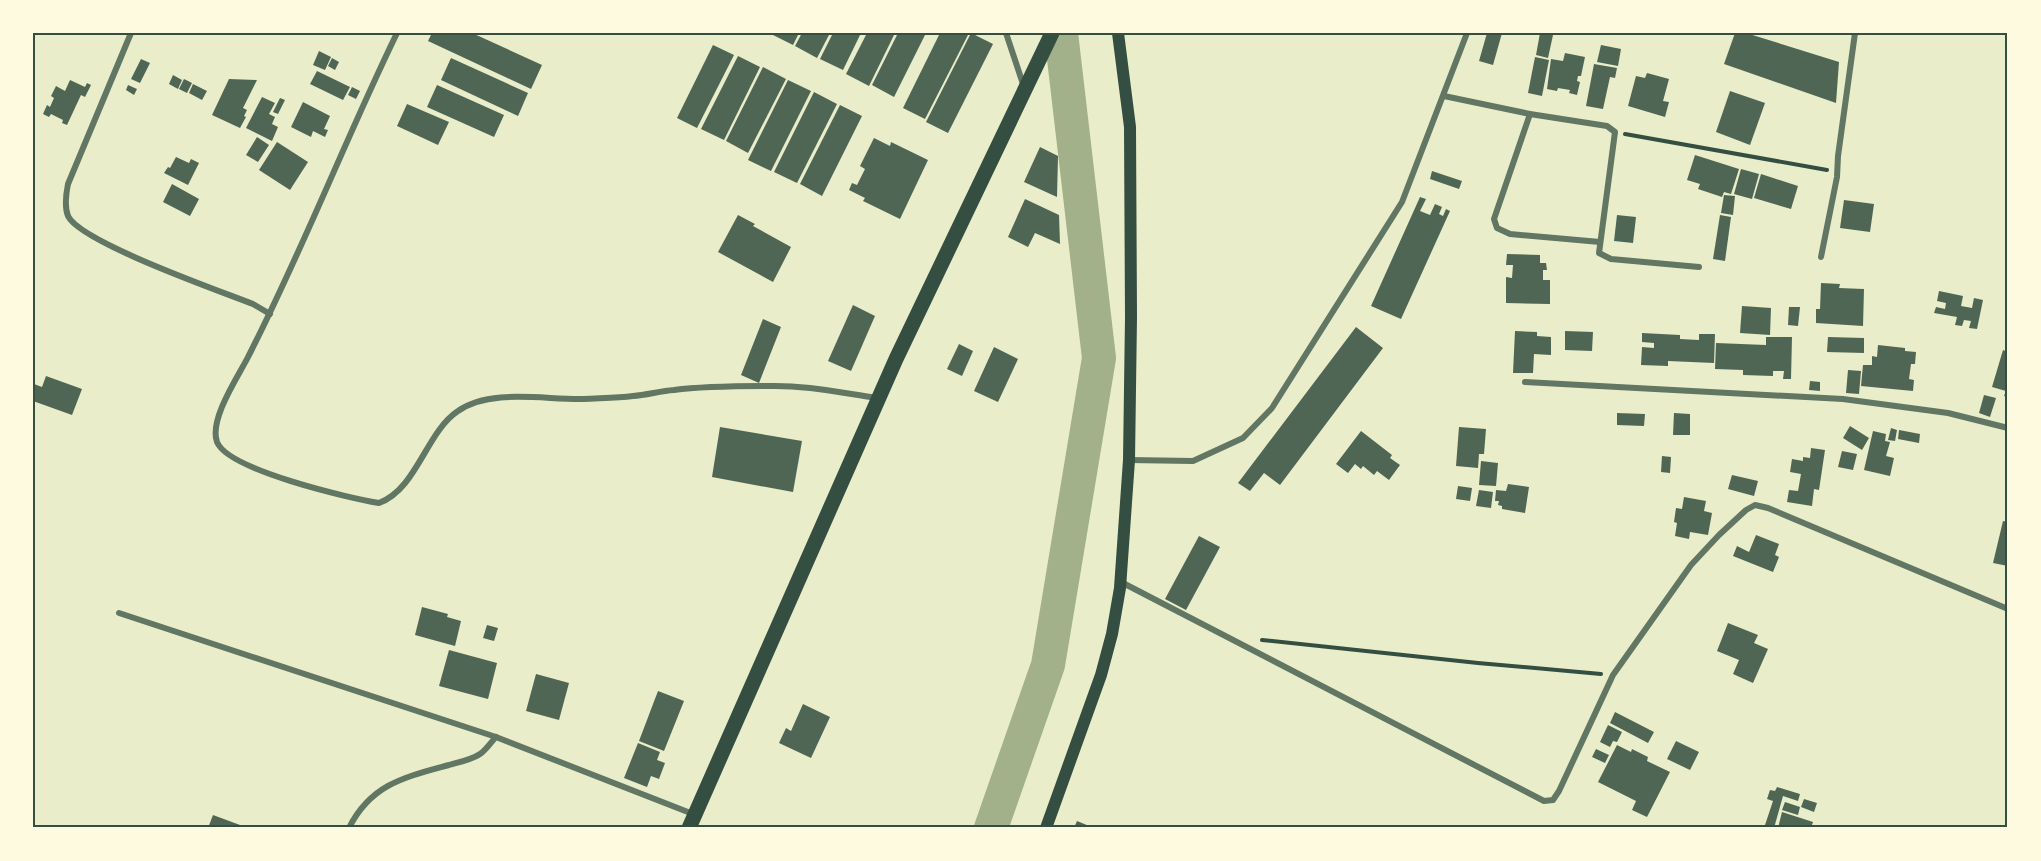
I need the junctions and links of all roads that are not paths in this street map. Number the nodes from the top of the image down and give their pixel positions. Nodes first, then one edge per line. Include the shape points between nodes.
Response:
1 (131, 33) edge
2 (397, 33) edge
3 (1006, 33) edge
4 (1052, 33) edge
5 (1118, 33) edge
6 (1467, 33) edge
7 (1855, 33) edge
8 (1025, 90) junction
9 (1444, 96) junction
10 (1530, 114) junction
11 (1600, 242) junction
12 (1821, 257) dead end
13 (1699, 267) dead end
14 (270, 314) junction
15 (1525, 382) dead end
16 (879, 398) junction
17 (2008, 428) edge
18 (1129, 460) junction
19 (1121, 582) junction
20 (2008, 609) edge
21 (119, 613) dead end
22 (496, 737) junction
23 (692, 822) edge
24 (349, 828) edge
25 (1046, 828) edge

1 - 14 street via 68,184 68,216 76,228 90,237
2 - 14 street
3 - 8 street
4 - 8 main road
5 - 18 main road via 1130,128
6 - 9 street
7 - 12 street via 1838,172
8 - 16 main road
9 - 10 street
9 - 18 street via 1402,202 1272,408 1243,438 1193,460
10 - 11 street via 1607,126 1616,132
10 - 11 street via 1494,219 1497,228 1510,234
11 - 13 street via 1599,253 1611,259
14 - 16 street via 217,418 217,442 236,461 294,483 379,503 401,487 456,411 493,398 591,398 675,389 771,386
15 - 17 street via 1842,399 1948,413
16 - 23 main road
18 - 19 main road
19 - 20 street via 1544,801 1553,800 1559,791 1613,675 1692,565 1719,535 1755,505
19 - 25 main road via 1101,675
21 - 22 street
22 - 23 street
22 - 24 street via 481,754 470,759 392,782 364,804

